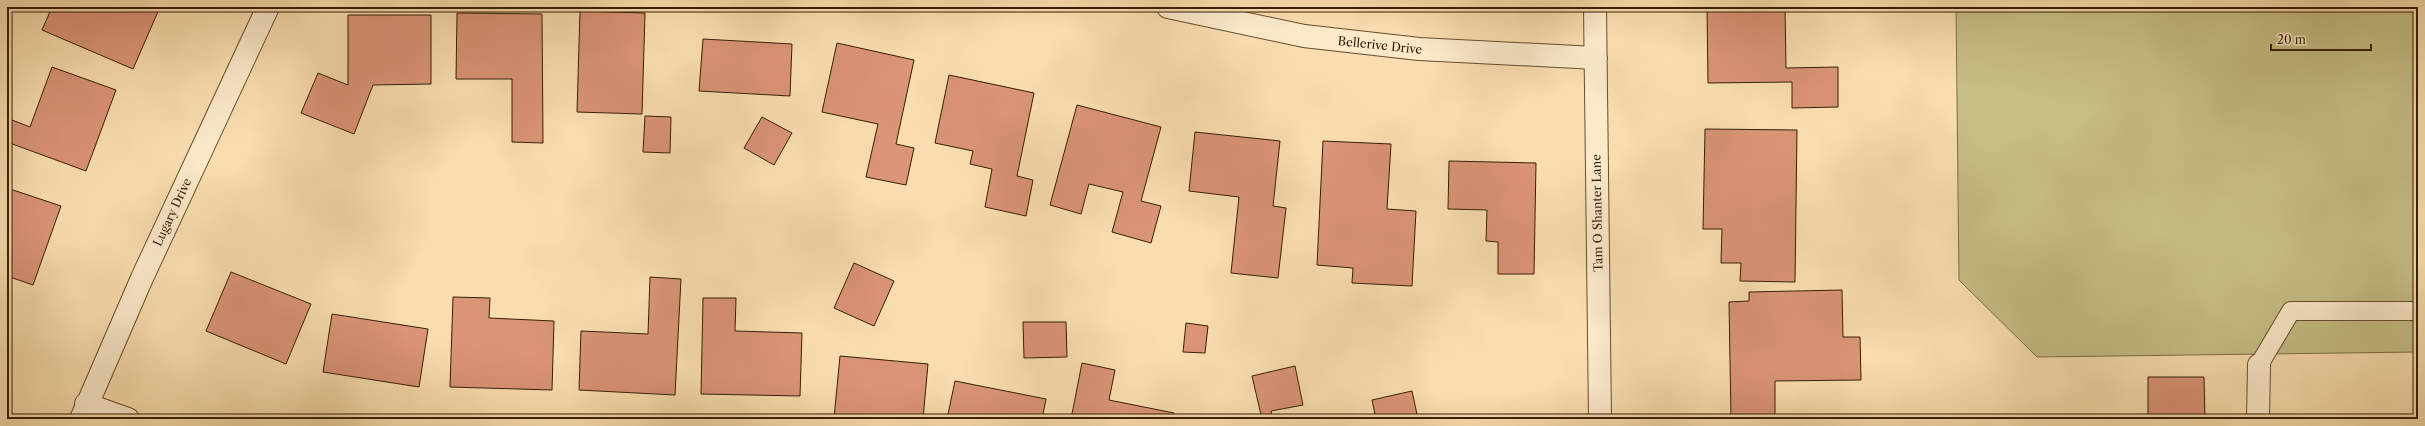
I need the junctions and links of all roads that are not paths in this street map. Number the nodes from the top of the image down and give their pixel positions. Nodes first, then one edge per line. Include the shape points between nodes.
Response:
1 (268, 7) edge
2 (1168, 7) edge
3 (1595, 7) edge
4 (1596, 58) junction
5 (2418, 311) edge
6 (2259, 365) joint
7 (83, 411) edge
8 (128, 419) edge
9 (1600, 419) edge
10 (2258, 419) edge

1 - 7 street, Lugary Drive via 145,270
2 - 4 street, Bellerive Drive via 1304,36 1419,49
3 - 4 street, Tam O Shanter Lane
4 - 9 street, Tam O Shanter Lane
5 - 6 lane via 2291,311
6 - 10 street
7 - 8 street

